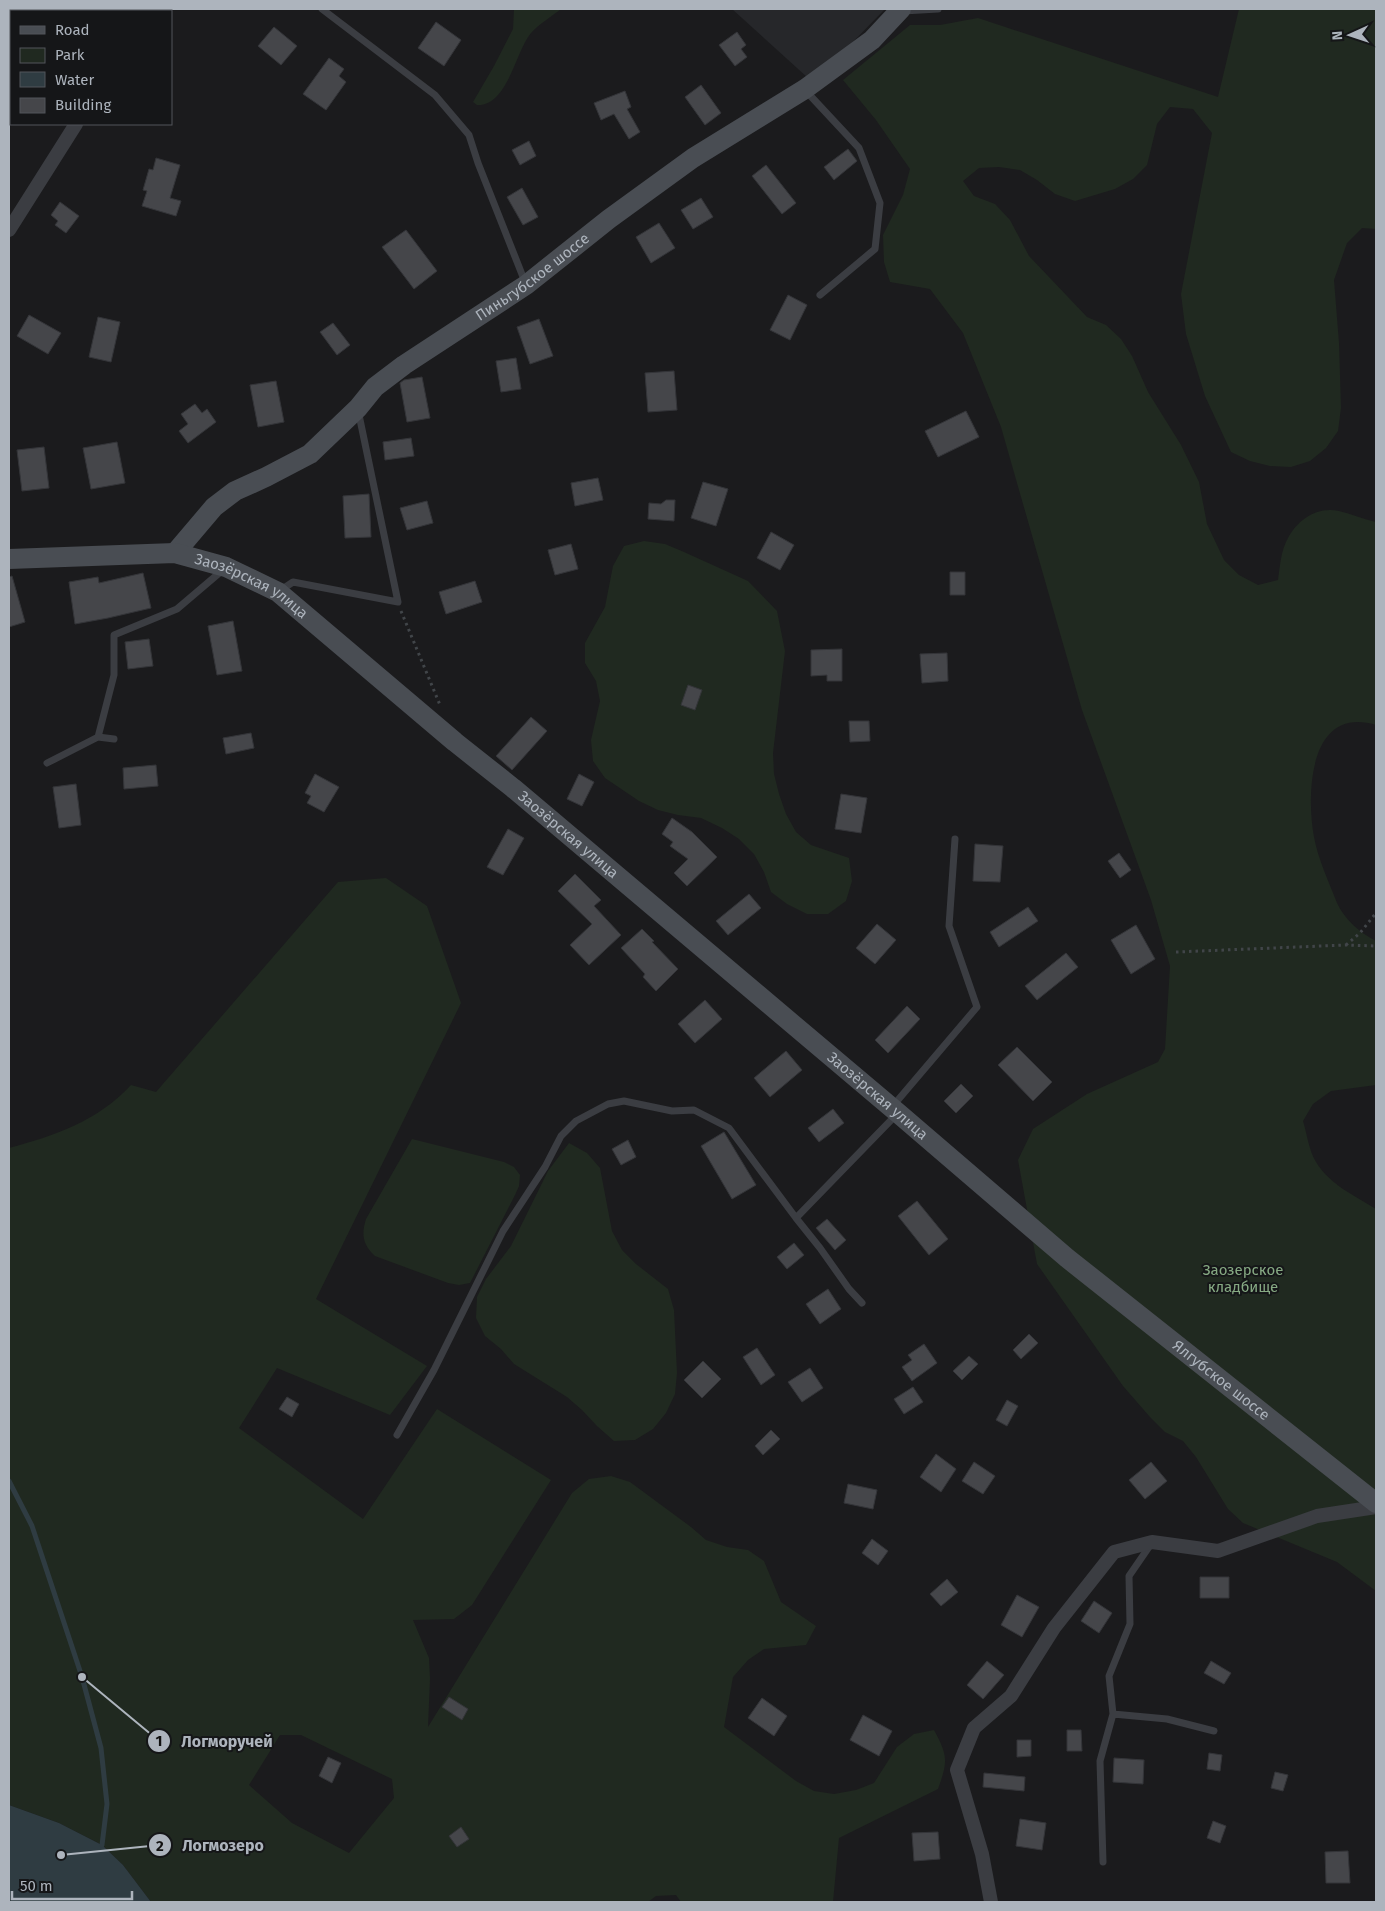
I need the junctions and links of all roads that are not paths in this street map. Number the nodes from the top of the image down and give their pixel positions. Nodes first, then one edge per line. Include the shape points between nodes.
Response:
1 (322, 9) edge
2 (938, 9) edge
3 (899, 10) edge
4 (805, 89) junction
5 (75, 125) edge
6 (9, 230) edge
7 (526, 285) junction
8 (820, 295) dead end
9 (358, 408) junction
10 (175, 553) junction
11 (9, 559) edge
12 (226, 567) junction
13 (278, 592) junction
14 (98, 737) junction
15 (114, 739) dead end
16 (46, 763) dead end
17 (955, 838) dead end
18 (895, 1110) junction
19 (796, 1218) junction
20 (1067, 1258) joint
21 (862, 1303) dead end
22 (397, 1435) dead end
23 (1376, 1503) edge
24 (1376, 1507) edge
25 (1152, 1542) junction
26 (1113, 1714) junction
27 (1214, 1731) dead end
28 (1103, 1862) dead end
29 (991, 1902) edge

1 - 7 lane via 435,95 469,135
2 - 3 lane
3 - 4 street, Пиньгубское шоссе via 872,40
4 - 7 street, Пиньгубское шоссе via 694,158 609,219
4 - 8 lane via 859,148 880,203 875,248
5 - 6 street
7 - 9 street, Пиньгубское шоссе via 404,365 375,387
9 - 10 street, Пиньгубское шоссе via 310,454 235,491 214,507
9 - 13 lane via 398,602 293,582
10 - 11 street, Заозёрская улица
10 - 12 street, Заозёрская улица
12 - 13 street, Заозёрская улица
12 - 14 lane via 177,609 114,636 114,675
13 - 18 street, Заозёрская улица
14 - 15 lane
14 - 16 lane
17 - 18 lane via 950,926 977,1007
18 - 19 lane
18 - 20 street, Заозёрская улица
19 - 21 lane
19 - 22 lane via 729,1128 694,1110 672,1111 624,1102 608,1104 593,1111 576,1121 561,1136 545,1167 514,1212 434,1370
20 - 23 street, Ялгубское шоссе
24 - 25 street via 1317,1516 1218,1551
25 - 26 lane via 1129,1576 1130,1624 1109,1676
25 - 29 street via 1114,1552 1054,1628 1011,1696 974,1728 957,1770 982,1854
26 - 27 lane via 1166,1719
26 - 28 lane via 1100,1761

